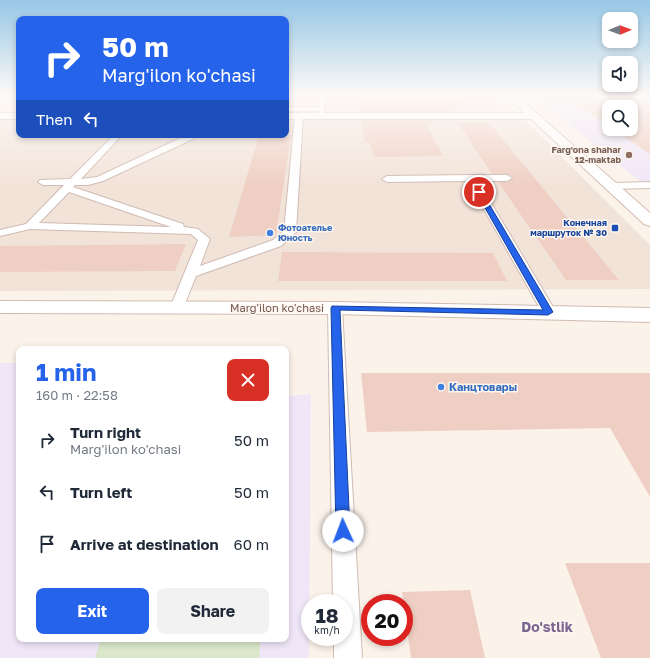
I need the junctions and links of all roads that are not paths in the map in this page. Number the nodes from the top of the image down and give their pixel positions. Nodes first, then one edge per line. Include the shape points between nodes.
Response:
1 (298, 125) edge
2 (544, 125) edge
3 (115, 138) edge
4 (186, 138) edge
5 (471, 178) junction
6 (506, 178) dead end
7 (387, 179) dead end
8 (44, 182) dead end
9 (70, 185) junction
10 (650, 185) edge
11 (611, 186) junction
12 (650, 221) edge
13 (30, 226) junction
14 (194, 231) junction
15 (0, 233) edge
16 (190, 274) junction
17 (0, 307) edge
18 (177, 308) junction
19 (335, 308) junction
20 (548, 312) junction
21 (649, 316) edge
22 (348, 658) edge

1 - 16 lane via 290,232 277,243
2 - 11 street
3 - 9 lane
4 - 9 lane via 100,179
5 - 6 lane
5 - 7 lane
5 - 20 lane
8 - 9 lane
9 - 13 lane
9 - 14 lane
10 - 11 lane
11 - 12 street
13 - 14 lane
13 - 15 lane
14 - 16 lane via 204,239
16 - 18 lane
17 - 18 street, Marg'ilon ko'chasi
18 - 19 street, Marg'ilon ko'chasi
19 - 20 street, Marg'ilon ko'chasi
19 - 22 lane
20 - 21 street, Marg'ilon ko'chasi

